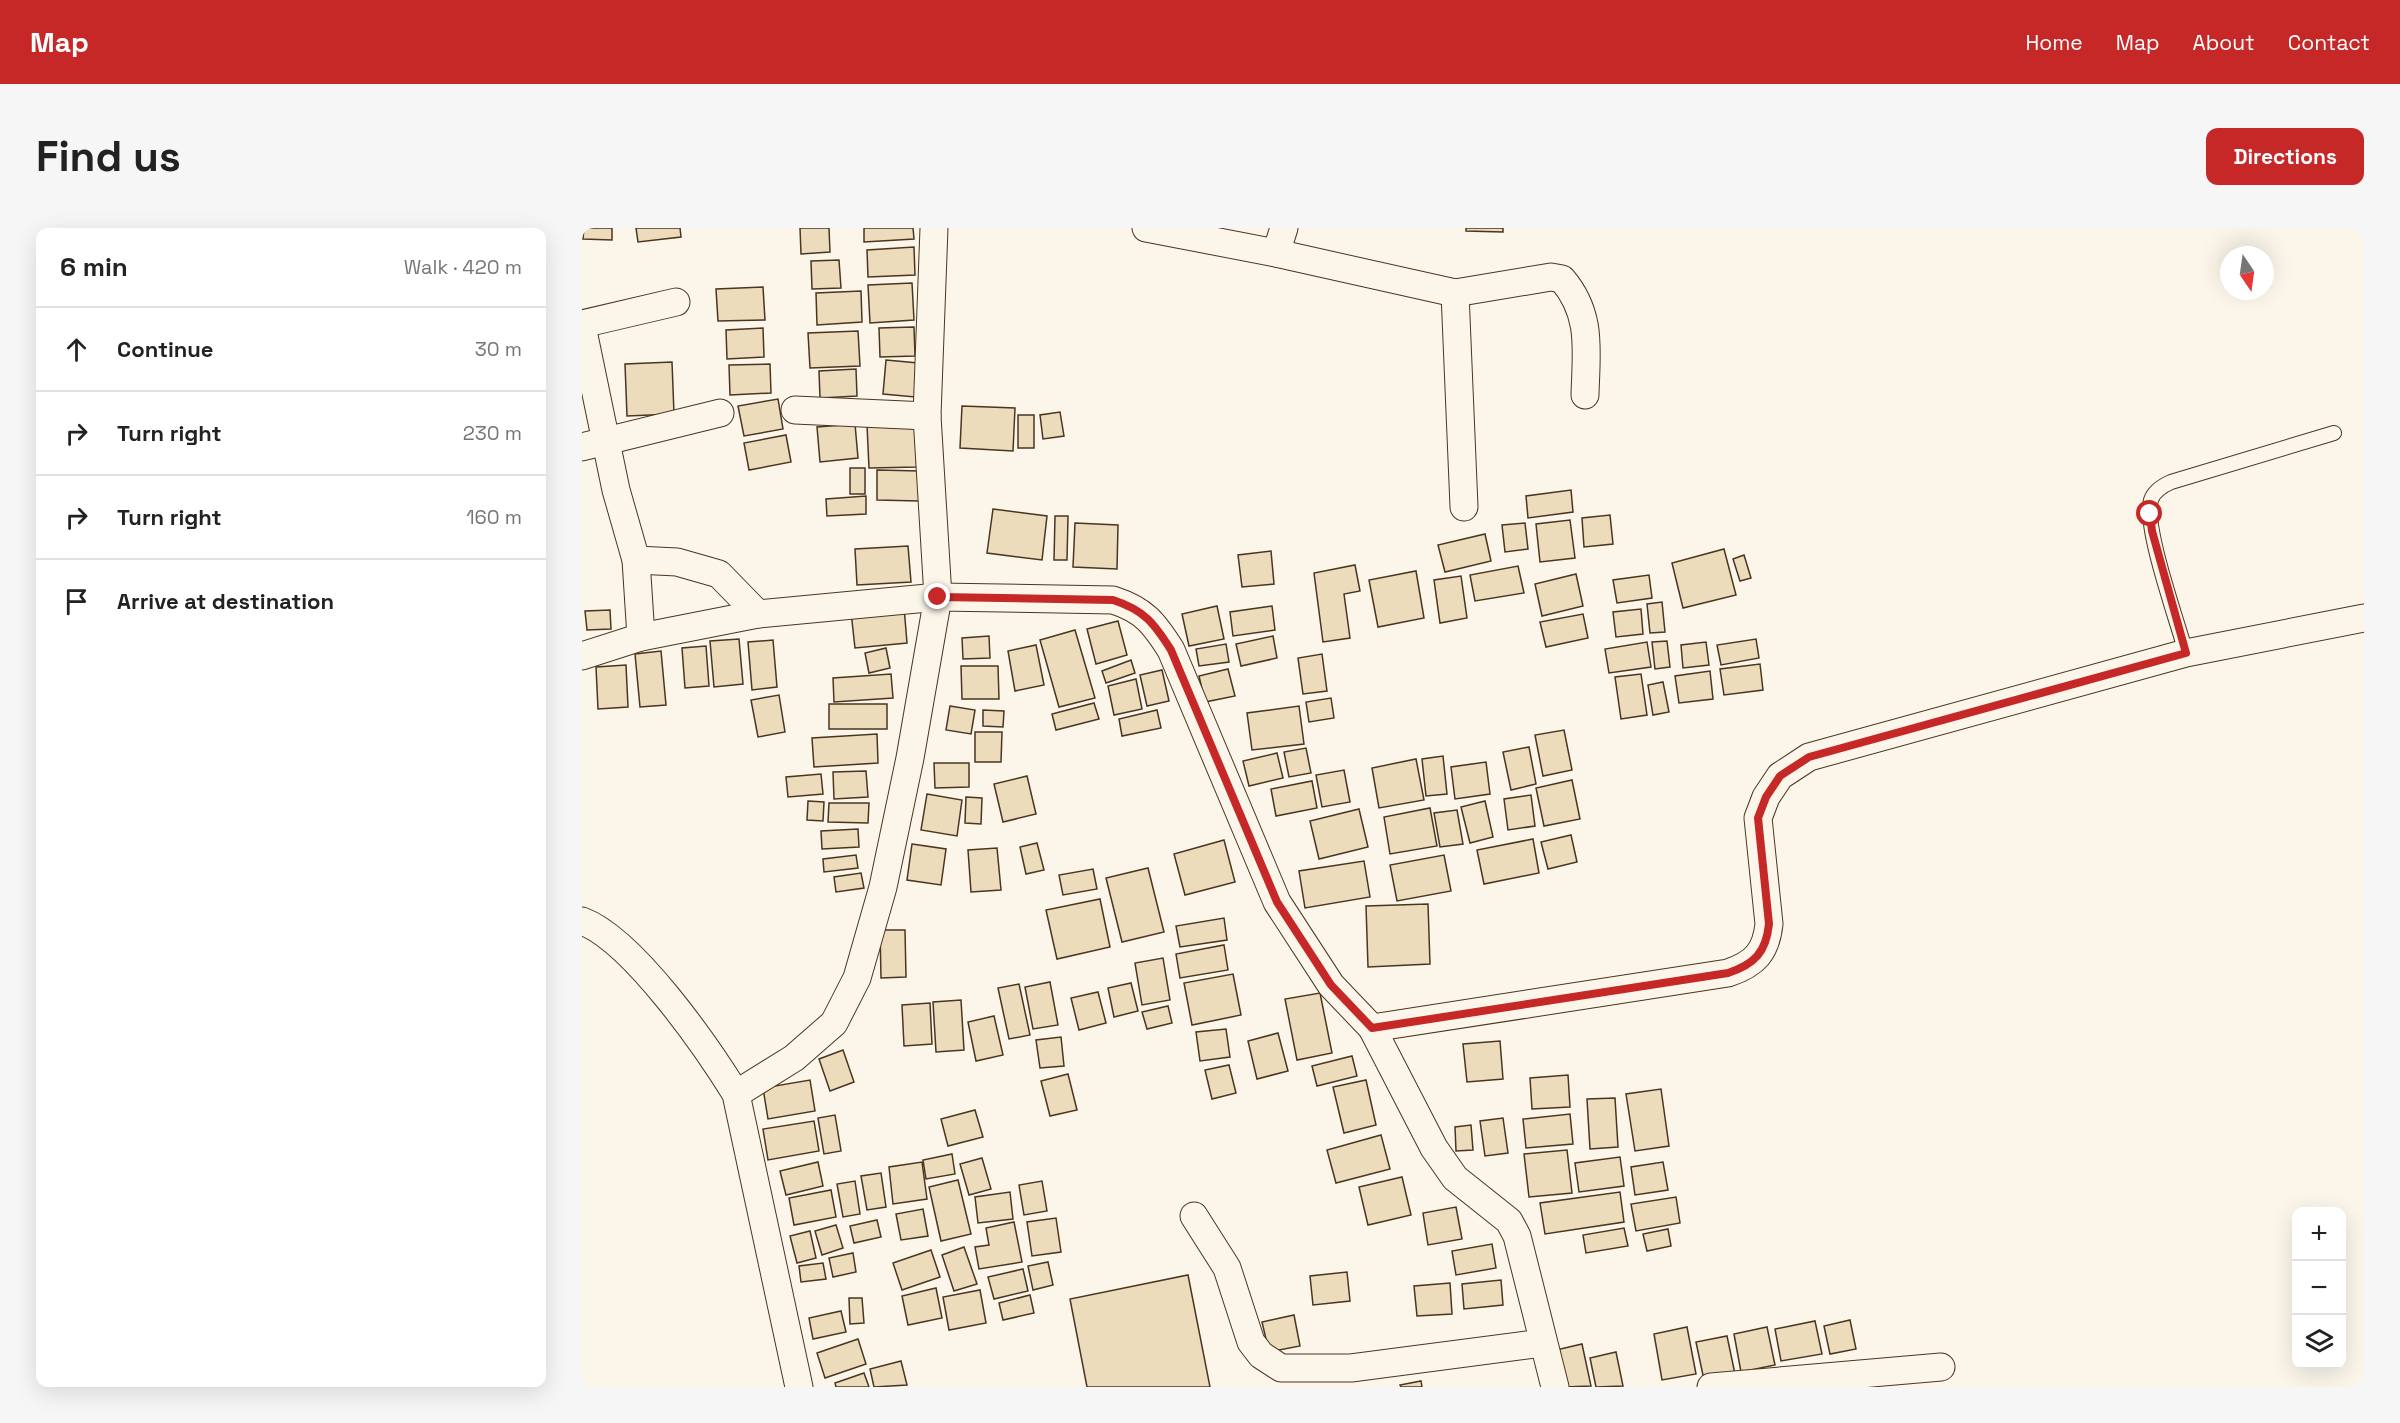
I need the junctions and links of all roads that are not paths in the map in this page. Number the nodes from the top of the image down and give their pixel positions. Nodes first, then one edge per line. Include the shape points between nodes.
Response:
1 (934, 228) edge
2 (1146, 228) edge
3 (1280, 240) edge
4 (1455, 293) junction
5 (676, 302) dead end
6 (582, 325) edge
7 (1585, 395) dead end
8 (795, 410) dead end
9 (720, 413) dead end
10 (927, 416) junction
11 (2334, 433) dead end
12 (594, 444) edge
13 (1464, 507) dead end
14 (636, 560) junction
15 (938, 597) junction
16 (758, 614) junction
17 (2364, 618) edge
18 (641, 637) junction
19 (2186, 653) junction
20 (582, 656) edge
21 (582, 921) edge
22 (1372, 1028) junction
23 (736, 1094) junction
24 (1194, 1216) dead end
25 (1542, 1343) junction
26 (1941, 1367) dead end
27 (799, 1387) edge
28 (1555, 1387) edge
29 (1711, 1387) edge

1 - 10 street
2 - 3 street
3 - 4 street
4 - 7 street via 1551,277 1562,279 1586,323
4 - 13 street
5 - 6 street
6 - 12 street
8 - 10 street
9 - 12 street
10 - 15 street
11 - 19 lane via 2171,482 2154,493 2150,505 2152,531
12 - 14 street
14 - 16 street via 678,562 718,574
14 - 18 street
15 - 16 street
15 - 22 street via 1113,600 1136,607 1156,626 1171,650 1277,902 1331,985
15 - 23 street via 883,887 857,978 834,1023 794,1058
16 - 18 street
17 - 19 street
18 - 20 street
19 - 22 street via 1809,757 1794,765 1780,776 1758,818 1768,938 1764,950 1744,968
21 - 23 street via 597,927 635,960 711,1053
22 - 25 street via 1434,1148 1455,1178 1509,1221 1517,1236
23 - 27 street
24 - 25 street via 1227,1268 1251,1342 1261,1355 1281,1368 1351,1368
25 - 28 street
26 - 29 street

